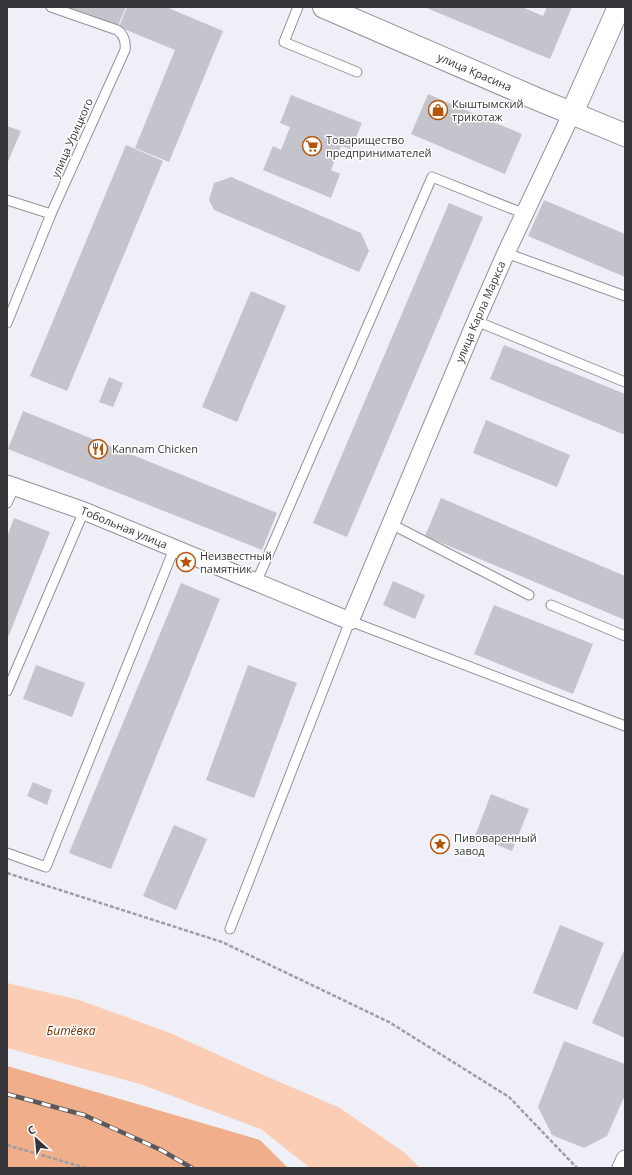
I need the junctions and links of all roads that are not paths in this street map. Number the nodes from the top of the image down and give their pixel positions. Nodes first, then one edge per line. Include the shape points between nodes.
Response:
1 (51, 7) edge
2 (298, 7) edge
3 (324, 7) edge
4 (619, 7) edge
5 (357, 72) dead end
6 (572, 113) junction
7 (625, 135) edge
8 (7, 200) edge
9 (51, 214) junction
10 (525, 214) junction
11 (506, 253) junction
12 (625, 296) edge
13 (10, 304) edge
14 (476, 321) junction
15 (7, 323) edge
16 (625, 382) edge
17 (11, 485) edge
18 (7, 503) edge
19 (84, 511) junction
20 (391, 524) junction
21 (174, 549) junction
22 (256, 583) junction
23 (529, 595) dead end
24 (551, 605) dead end
25 (350, 621) junction
26 (625, 636) edge
27 (7, 692) edge
28 (625, 726) edge
29 (7, 853) edge
30 (230, 929) dead end
31 (625, 1158) edge
32 (621, 1168) edge

1 - 9 lane, улица Урицкого via 117,30 121,32 126,44
2 - 5 lane via 284,42
3 - 6 main road, улица Красина
4 - 6 main road, улица Карла Маркса
6 - 7 main road, улица Красина
6 - 10 street, улица Карла Маркса
8 - 9 lane
9 - 13 lane, улица Урицкого
10 - 11 street, улица Карла Маркса
10 - 22 lane via 432,177
11 - 12 lane
11 - 14 street, улица Карла Маркса
13 - 15 lane, улица Урицкого
14 - 16 lane
14 - 20 street, улица Карла Маркса
17 - 18 lane
17 - 19 street, Тобольная улица
19 - 21 street, Тобольная улица
19 - 27 lane
20 - 23 lane
20 - 25 street, улица Карла Маркса
21 - 22 street, Тобольная улица
21 - 29 lane via 46,867
22 - 25 street, Тобольная улица
24 - 26 lane
25 - 28 lane
25 - 30 lane
31 - 32 street

